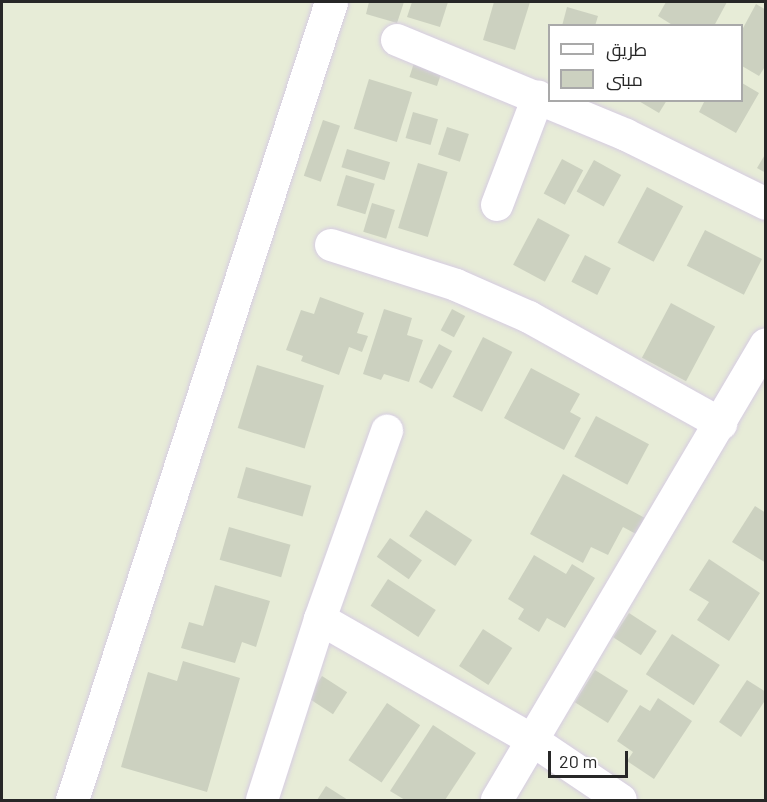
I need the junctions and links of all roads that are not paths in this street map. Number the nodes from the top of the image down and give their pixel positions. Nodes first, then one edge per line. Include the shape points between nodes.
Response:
1 (331, 2) edge
2 (397, 40) dead end
3 (538, 98) junction
4 (765, 204) edge
5 (497, 205) dead end
6 (331, 245) dead end
7 (765, 344) edge
8 (721, 424) junction
9 (387, 431) dead end
10 (320, 619) junction
11 (532, 740) junction
12 (72, 801) edge
13 (262, 801) edge
14 (497, 801) edge
15 (621, 801) edge

1 - 12 street
2 - 3 street
3 - 4 street via 627,135
3 - 5 street
6 - 8 street via 456,285 529,317
7 - 8 street
8 - 11 street
9 - 10 street
10 - 11 street
10 - 13 street
11 - 14 street
11 - 15 street

